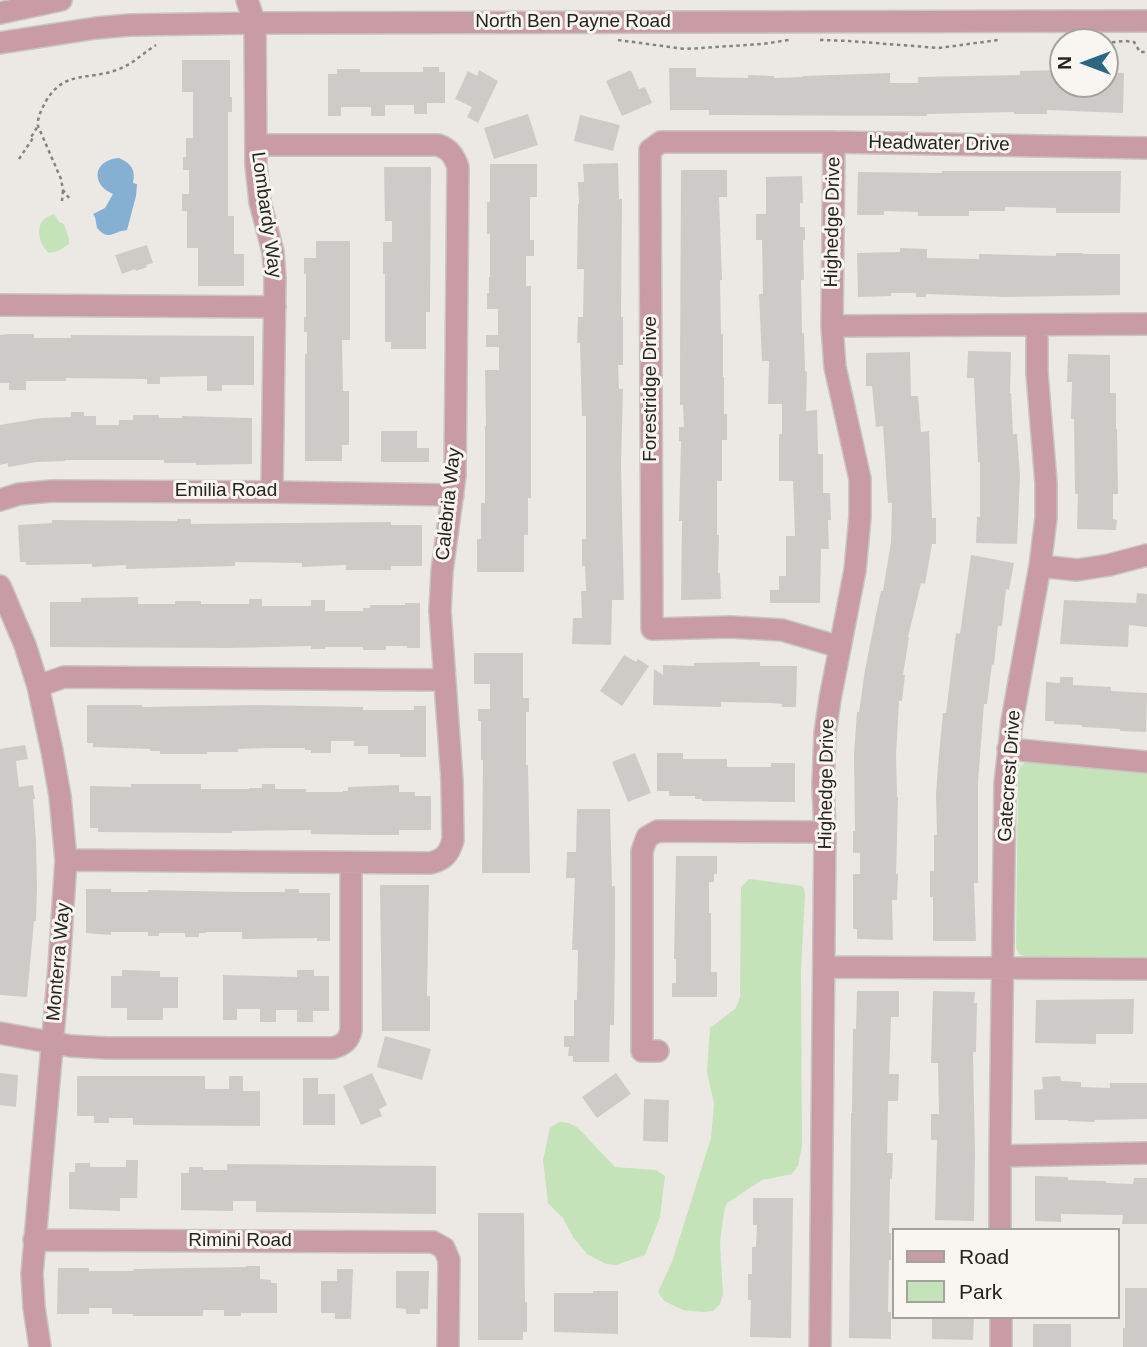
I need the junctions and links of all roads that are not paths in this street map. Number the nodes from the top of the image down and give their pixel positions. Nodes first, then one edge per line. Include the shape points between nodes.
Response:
1 (61, 0) edge
2 (247, 0) edge
3 (0, 13) edge
4 (1147, 21) edge
5 (255, 23) junction
6 (0, 43) edge
7 (834, 142) junction
8 (256, 145) junction
9 (1147, 148) edge
10 (650, 150) joint
11 (0, 305) edge
12 (275, 307) junction
13 (1147, 324) edge
14 (1037, 325) junction
15 (832, 326) junction
16 (272, 492) junction
17 (453, 495) junction
18 (0, 500) edge
19 (1147, 555) edge
20 (1040, 566) junction
21 (0, 586) edge
22 (840, 647) junction
23 (444, 680) junction
24 (38, 686) junction
25 (1008, 749) junction
26 (1147, 762) edge
27 (825, 832) junction
28 (66, 860) junction
29 (351, 863) junction
30 (824, 967) junction
31 (1002, 968) junction
32 (1147, 969) edge
33 (0, 1033) edge
34 (51, 1043) junction
35 (658, 1051) dead end
36 (1147, 1153) edge
37 (1000, 1156) junction
38 (1000, 1228) edge
39 (34, 1240) junction
40 (1000, 1319) edge
41 (40, 1347) edge
42 (448, 1347) edge
43 (820, 1347) edge
44 (1001, 1347) edge

1 - 3 street
2 - 5 street, Lombardy Way
4 - 5 street, North Ben Payne Road
5 - 6 street, North Ben Payne Road via 130,25
5 - 8 street, Lombardy Way
7 - 9 street, Headwater Drive
7 - 10 street, Headwater Drive via 662,142
7 - 15 street, Highedge Drive
8 - 12 street, Lombardy Way via 258,185 275,264
8 - 17 street, Calebria Way via 438,145 455,158
10 - 22 street, Forestridge Drive via 652,629 731,626 782,630
11 - 12 street
12 - 16 street, Lombardy Way
13 - 14 street
14 - 15 street
14 - 20 street, Gatecrest Drive via 1046,482
15 - 22 street, Highedge Drive via 835,368 860,479 855,570
16 - 17 street, Emilia Road
16 - 18 street, Emilia Road via 52,491
17 - 23 street, Calebria Way via 440,592
19 - 20 street via 1077,569
20 - 25 street, Gatecrest Drive
21 - 24 street, Monterra Way
22 - 27 street, Highedge Drive via 825,733
23 - 24 street via 64,677
23 - 29 street, Calebria Way via 453,801 451,849 430,863
24 - 28 street, Monterra Way via 60,796
25 - 26 street
25 - 31 street, Gatecrest Drive
27 - 30 street, Highedge Drive
27 - 35 street via 658,831 647,837 642,851 642,1051
28 - 29 street
28 - 34 street, Monterra Way
29 - 34 street via 351,1030 346,1042 333,1048 107,1048
30 - 31 street
30 - 43 street, Highedge Drive
31 - 32 street
31 - 37 street, Gatecrest Drive
33 - 34 street
34 - 39 street, Monterra Way
36 - 37 street
37 - 38 street, Gatecrest Drive
39 - 41 street, Monterra Way via 32,1274
39 - 42 street, Rimini Road via 433,1242 444,1248 449,1260
40 - 44 street

